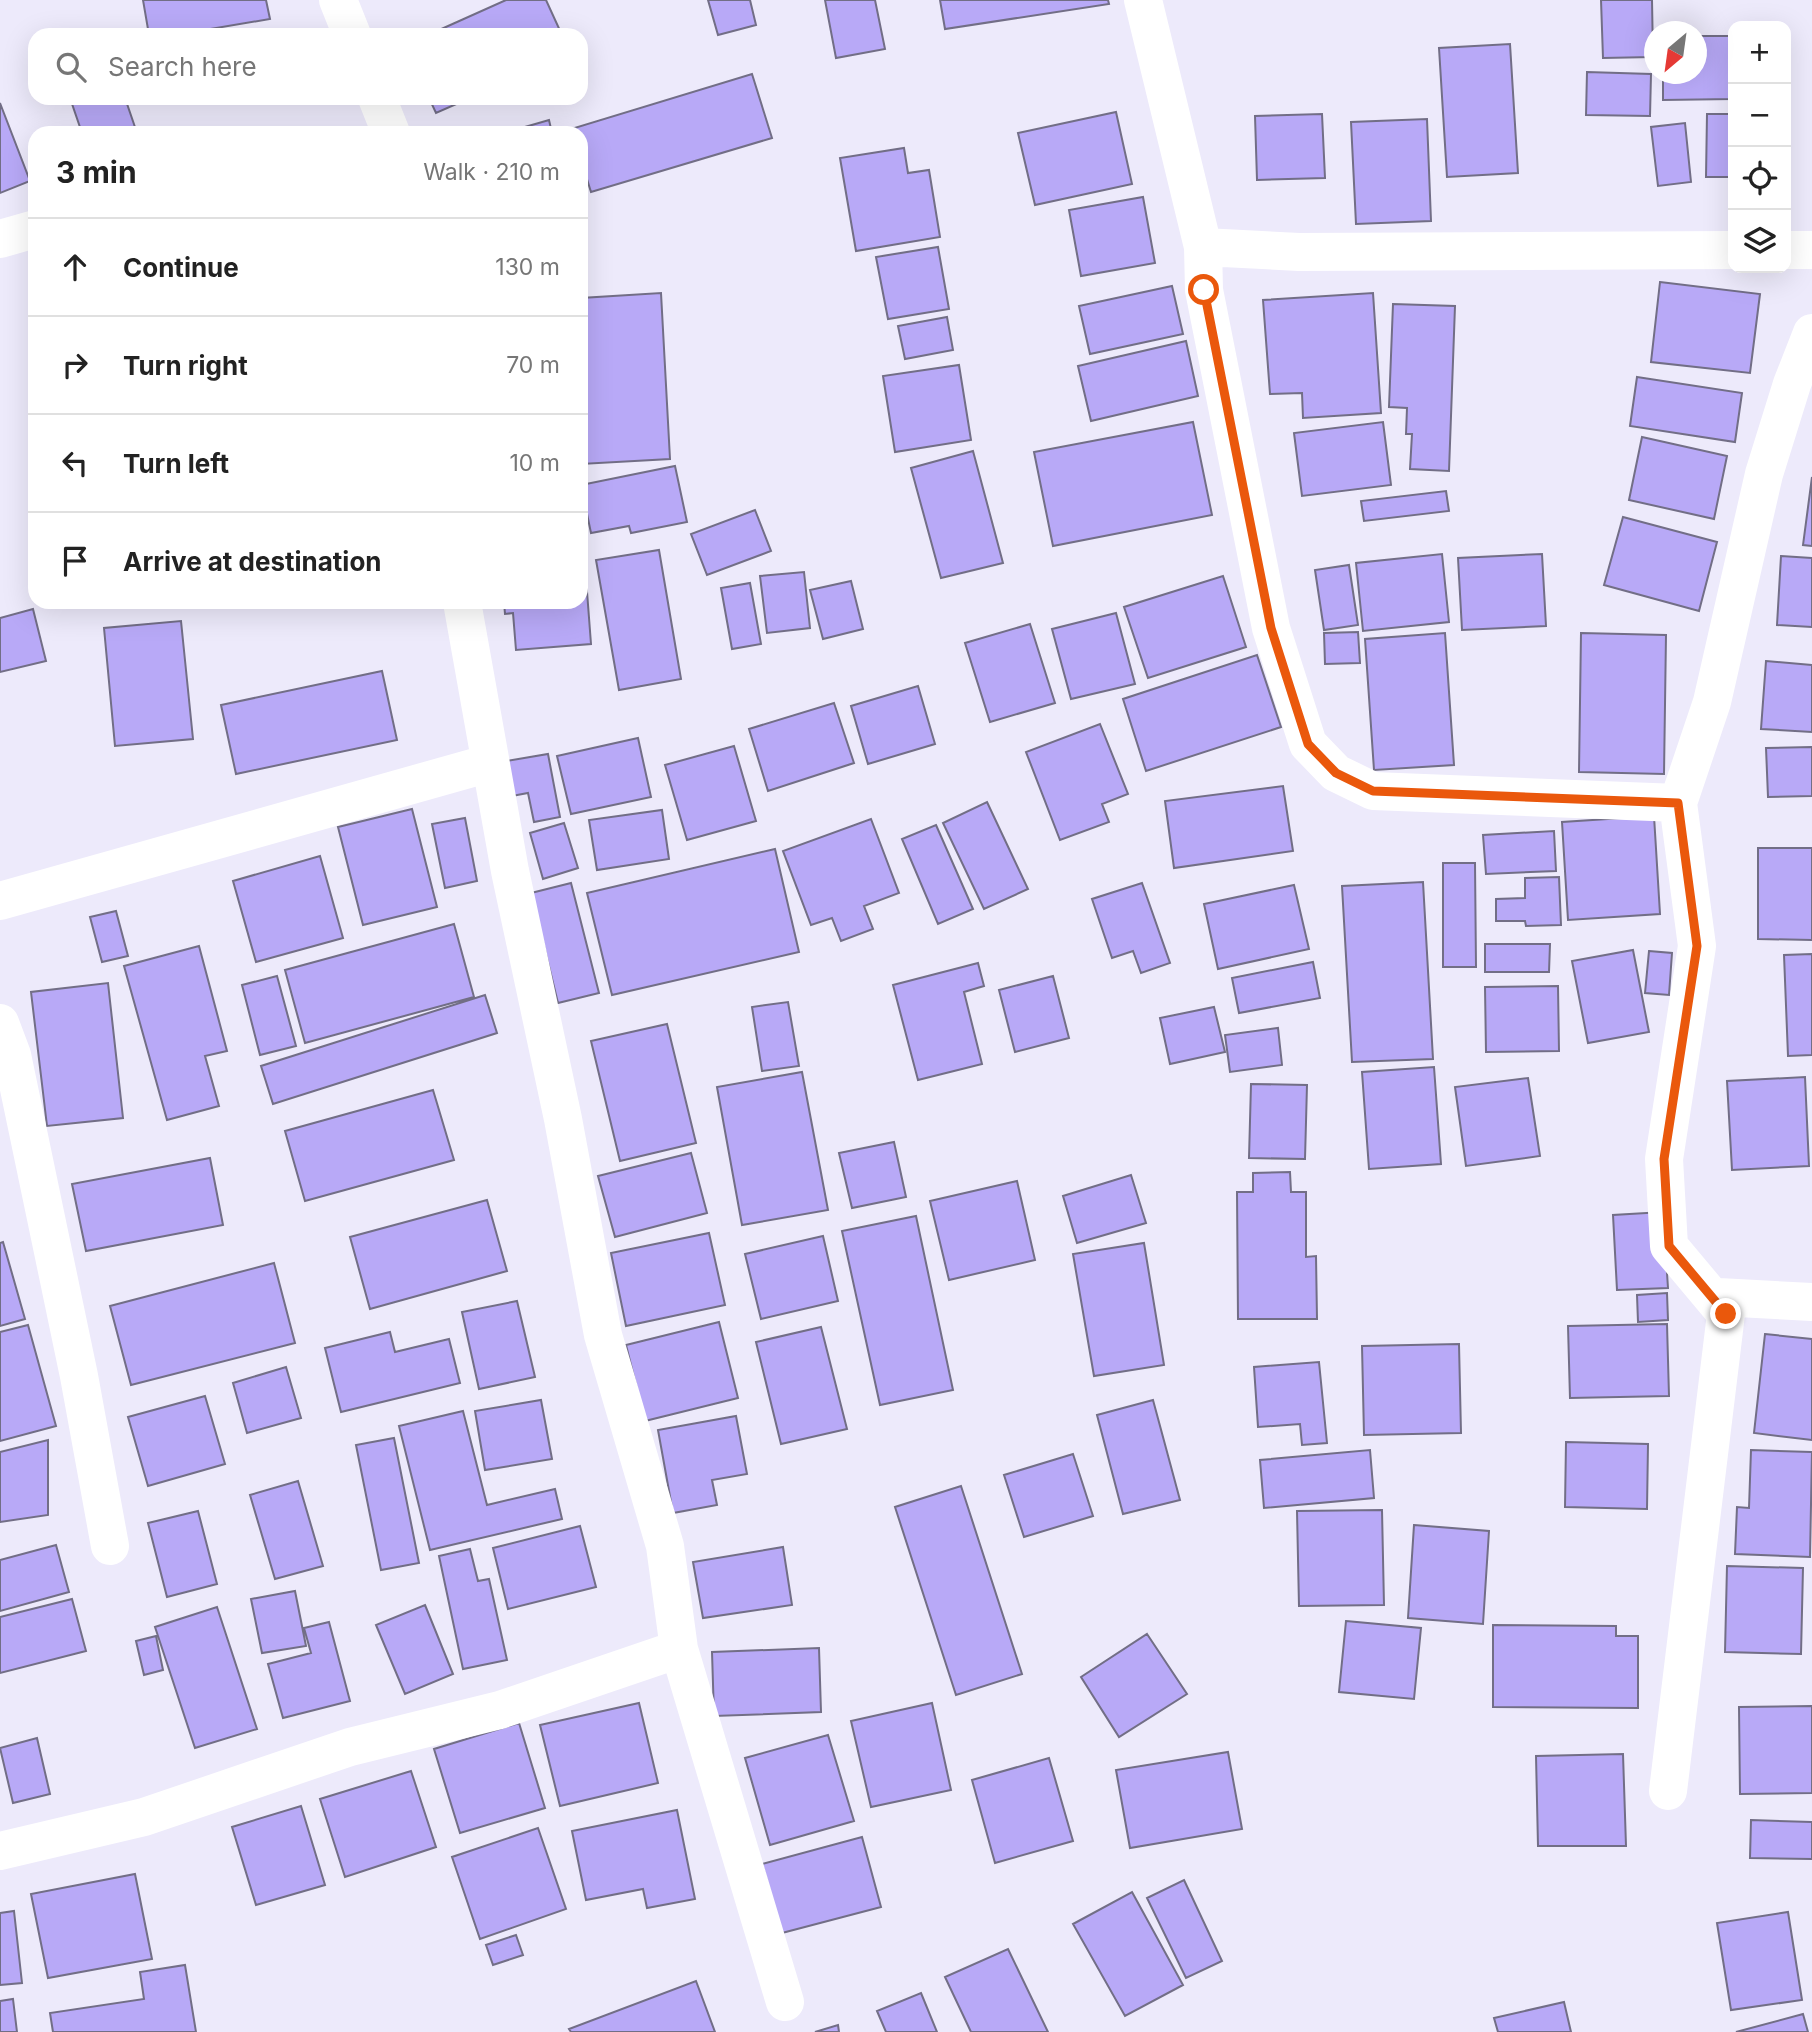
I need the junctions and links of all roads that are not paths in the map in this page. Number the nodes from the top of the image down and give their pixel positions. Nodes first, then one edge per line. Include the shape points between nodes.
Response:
1 (338, 0) edge
2 (1143, 0) edge
3 (349, 28) edge
4 (28, 231) edge
5 (0, 239) edge
6 (1203, 247) junction
7 (1728, 250) edge
8 (1791, 250) edge
9 (1812, 250) edge
10 (1809, 353) edge
11 (463, 609) edge
12 (490, 763) junction
13 (1678, 803) junction
14 (0, 901) edge
15 (0, 1023) edge
16 (1812, 1302) edge
17 (1726, 1314) junction
18 (110, 1546) dead end
19 (679, 1649) junction
20 (1668, 1791) dead end
21 (0, 1851) edge
22 (785, 2002) dead end

1 - 3 street
2 - 6 street
4 - 5 street
6 - 7 street via 1285,252
6 - 13 street via 1204,290 1271,628 1308,744 1336,773 1373,791
8 - 9 street
10 - 13 street via 1792,384 1763,474 1712,702
11 - 12 street
12 - 14 street
12 - 19 street via 603,1335 664,1546
13 - 17 street via 1697,946 1664,1159 1669,1246
15 - 18 street via 12,1055
16 - 17 street via 1718,1297
17 - 20 street
19 - 21 street via 500,1710 351,1747 144,1817
19 - 22 street

